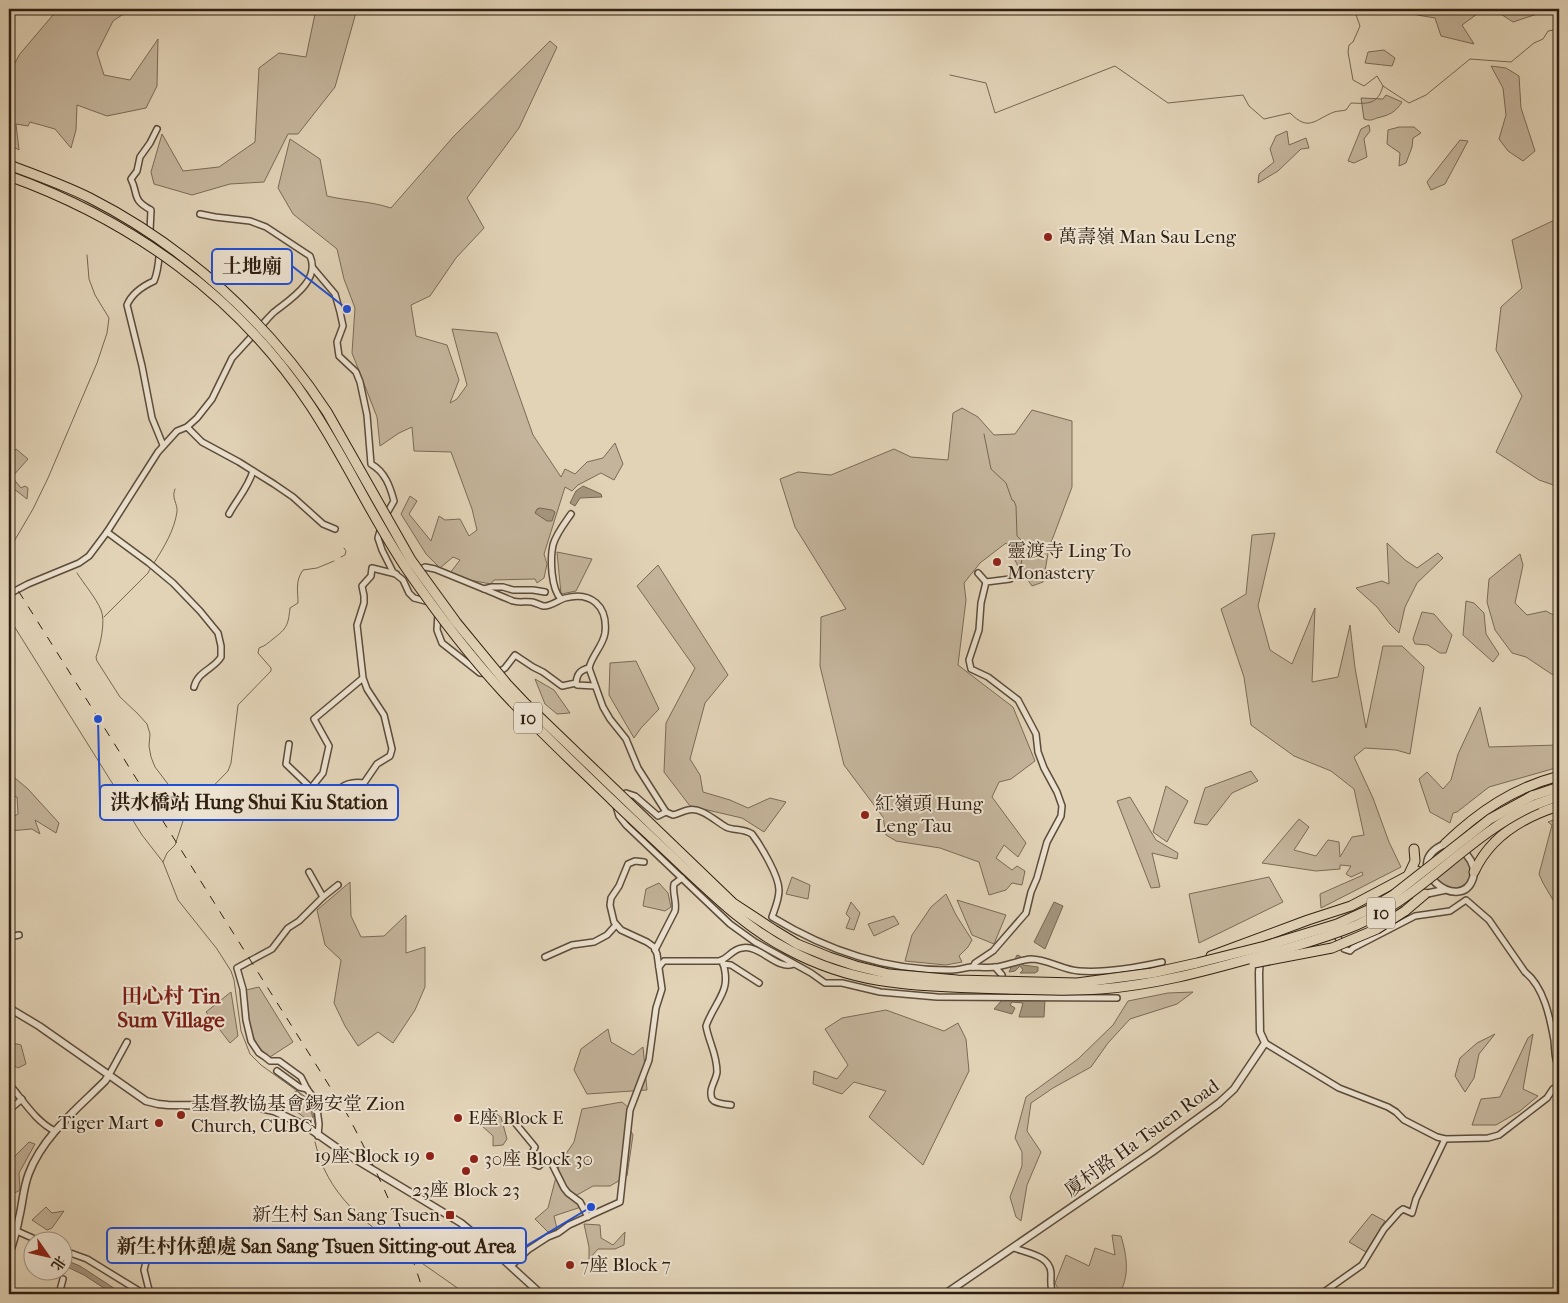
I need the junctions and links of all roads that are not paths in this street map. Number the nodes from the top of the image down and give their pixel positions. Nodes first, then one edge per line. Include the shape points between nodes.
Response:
1 (157, 129) dead end
2 (9, 165) edge
3 (9, 176) edge
4 (200, 214) dead end
5 (312, 268) junction
6 (187, 427) junction
7 (163, 445) junction
8 (253, 471) junction
9 (229, 514) dead end
10 (571, 514) dead end
11 (335, 529) dead end
12 (107, 532) junction
13 (978, 573) dead end
14 (396, 574) junction
15 (1010, 579) dead end
16 (403, 580) junction
17 (986, 582) junction
18 (484, 589) junction
19 (545, 592) dead end
20 (9, 594) edge
21 (561, 599) junction
22 (589, 668) junction
23 (363, 678) junction
24 (576, 683) junction
25 (595, 686) junction
26 (194, 687) dead end
27 (288, 744) dead end
28 (1559, 776) edge
29 (1559, 787) edge
30 (311, 788) junction
31 (1559, 796) edge
32 (1534, 800) junction
33 (1559, 806) edge
34 (666, 812) junction
35 (1446, 844) junction
36 (1414, 849) dead end
37 (644, 862) dead end
38 (1426, 865) junction
39 (1416, 871) junction
40 (309, 872) dead end
41 (1474, 872) junction
42 (1408, 876) junction
43 (682, 878) junction
44 (338, 885) dead end
45 (1444, 890) junction
46 (1425, 894) junction
47 (323, 896) junction
48 (1393, 899) junction
49 (616, 925) junction
50 (1334, 931) junction
51 (19, 934) dead end
52 (9, 937) edge
53 (655, 950) junction
54 (545, 957) dead end
55 (722, 962) junction
56 (1162, 962) dead end
57 (1197, 963) junction
58 (794, 964) junction
59 (659, 967) junction
60 (973, 967) junction
61 (995, 967) junction
62 (1200, 972) junction
63 (759, 983) dead end
64 (1000, 996) junction
65 (1118, 998) dead end
66 (9, 1008) edge
67 (127, 1042) dead end
68 (1265, 1044) junction
69 (1559, 1067) edge
70 (277, 1071) dead end
71 (109, 1075) junction
72 (9, 1084) edge
73 (307, 1089) junction
74 (1553, 1089) dead end
75 (22, 1099) junction
76 (731, 1105) dead end
77 (9, 1110) edge
78 (516, 1124) dead end
79 (55, 1131) junction
80 (316, 1134) junction
81 (1445, 1139) junction
82 (588, 1217) junction
83 (9, 1230) edge
84 (16, 1232) junction
85 (22, 1234) edge
86 (1014, 1248) junction
87 (72, 1254) edge
88 (148, 1254) dead end
89 (9, 1255) edge
90 (511, 1266) junction
91 (63, 1280) dead end
92 (59, 1294) edge
93 (144, 1294) edge
94 (150, 1294) edge
95 (541, 1294) edge
96 (945, 1294) edge
97 (1053, 1294) edge
98 (1321, 1294) edge

1 - 7 street via 131,179 138,201 151,210 150,231 160,244 158,273 154,281 142,287 127,305 152,418
2 - 57 highway, 10, bridge via 90,198 128,219 195,265 246,312 314,392 411,560 507,684 733,903 797,944 856,966 889,974 957,980 1077,983
3 - 62 highway, 10, bridge via 49,190 123,228 190,274 240,319 308,402 403,563 473,658 556,747 718,900 754,929 825,966 855,976 909,986 1079,990 1134,985
4 - 5 street via 250,221 266,227 310,256
5 - 6 street via 303,288 236,353 212,398
5 - 14 street via 335,294 342,326 337,342 339,356 356,372 360,382 371,464 382,472 394,501 382,520 378,538
6 - 7 street via 177,431
6 - 8 street via 202,442
7 - 12 street
8 - 9 street via 248,486
8 - 11 street via 292,497 323,524
10 - 21 street via 553,546 552,580
12 - 20 street via 89,556 79,563
12 - 26 street via 173,583 218,633 221,656 200,674
13 - 17 street
14 - 16 street
14 - 23 street via 372,568 371,576 362,586 364,603 358,626
15 - 17 street
16 - 18 street via 425,567
16 - 24 street via 414,598 436,605 437,630 442,643 480,673 499,672 515,655 562,686
17 - 60 street via 979,630 969,660 971,669 988,677 1018,700 1036,734 1038,752 1062,806 1061,816 1047,842 1026,913 994,951
18 - 19 street via 504,587
18 - 21 street via 513,601 544,606
21 - 22 street via 591,598 599,605 605,621 605,634
22 - 24 street via 579,672
22 - 25 street
23 - 30 street via 314,719 328,746 323,774
23 - 30 street via 384,715 392,749 390,756 377,764 364,783 345,785 327,808
24 - 25 street
25 - 34 street via 607,713 626,739 638,768
27 - 30 street via 286,764
28 - 35 highway via 1528,787 1484,810
29 - 32 highway, 10
31 - 32 highway, 10
32 - 57 highway, 10, bridge via 1490,819 1392,896 1368,910 1338,924
32 - 62 highway, 10, bridge via 1406,897 1366,921 1342,931
33 - 41 highway via 1504,833 1488,849
34 - 43 street via 658,816 635,796 626,793 616,804 626,825
34 - 60 street via 673,815 688,809 699,811 727,828 752,834 776,876 779,889 772,917 795,931 855,956 902,967 953,970
35 - 38 street via 1434,850
35 - 41 street via 1467,855
36 - 42 highway via 1415,861
37 - 49 street via 628,864 611,898
38 - 39 street
38 - 45 street via 1435,883
39 - 42 highway
39 - 48 street
40 - 47 street
41 - 45 street via 1471,883 1463,890
42 - 57 highway, bridge via 1351,906
43 - 53 street via 674,884 675,911
43 - 58 street via 730,924
44 - 47 street
45 - 46 street
46 - 48 street
46 - 62 highway, bridge via 1377,929 1332,948
47 - 73 street via 288,928 272,949 237,968 251,1040 259,1053 270,1061 280,1061 298,1075
48 - 50 street
49 - 53 street
49 - 54 street via 594,942 572,945
50 - 68 street via 1261,951 1260,1032
50 - 69 street via 1344,949 1350,951 1415,916 1450,911 1466,900 1489,920 1525,972 1532,977 1547,1005
51 - 52 street
53 - 59 street
55 - 58 street via 732,952 751,948 780,963
55 - 59 street via 664,961
55 - 63 street
55 - 76 street via 726,986 706,1026 717,1064 711,1087 712,1099
56 - 61 street via 1111,971 1077,971 1030,959
58 - 64 street via 825,983 842,983 880,992 937,997
59 - 82 street via 662,989 649,1060 630,1110 620,1202
60 - 61 street
61 - 64 street via 1002,975
64 - 65 street
66 - 71 street
67 - 71 street
68 - 81 street via 1339,1088 1388,1107 1404,1120
68 - 86 street, 廈村路 Ha Tsuen Road via 1234,1089 1219,1104
70 - 73 street
71 - 79 street
71 - 80 street via 142,1099 154,1103 252,1106 274,1111
72 - 75 street
73 - 80 street via 318,1108
74 - 81 street via 1548,1098 1499,1135
75 - 77 street
75 - 79 street via 38,1118
78 - 82 street via 535,1147 530,1158 532,1163 539,1166 551,1162 564,1188 580,1202
79 - 84 street via 30,1171
80 - 90 street via 461,1223
81 - 98 street via 1412,1213 1399,1212 1384,1229 1362,1265
82 - 90 street via 569,1224 538,1243
83 - 84 street
84 - 85 street
84 - 89 street
86 - 96 street, 廈村路 Ha Tsuen Road
86 - 97 street via 1048,1263
87 - 93 street via 87,1259
88 - 94 street via 144,1270
90 - 95 street
91 - 92 street

